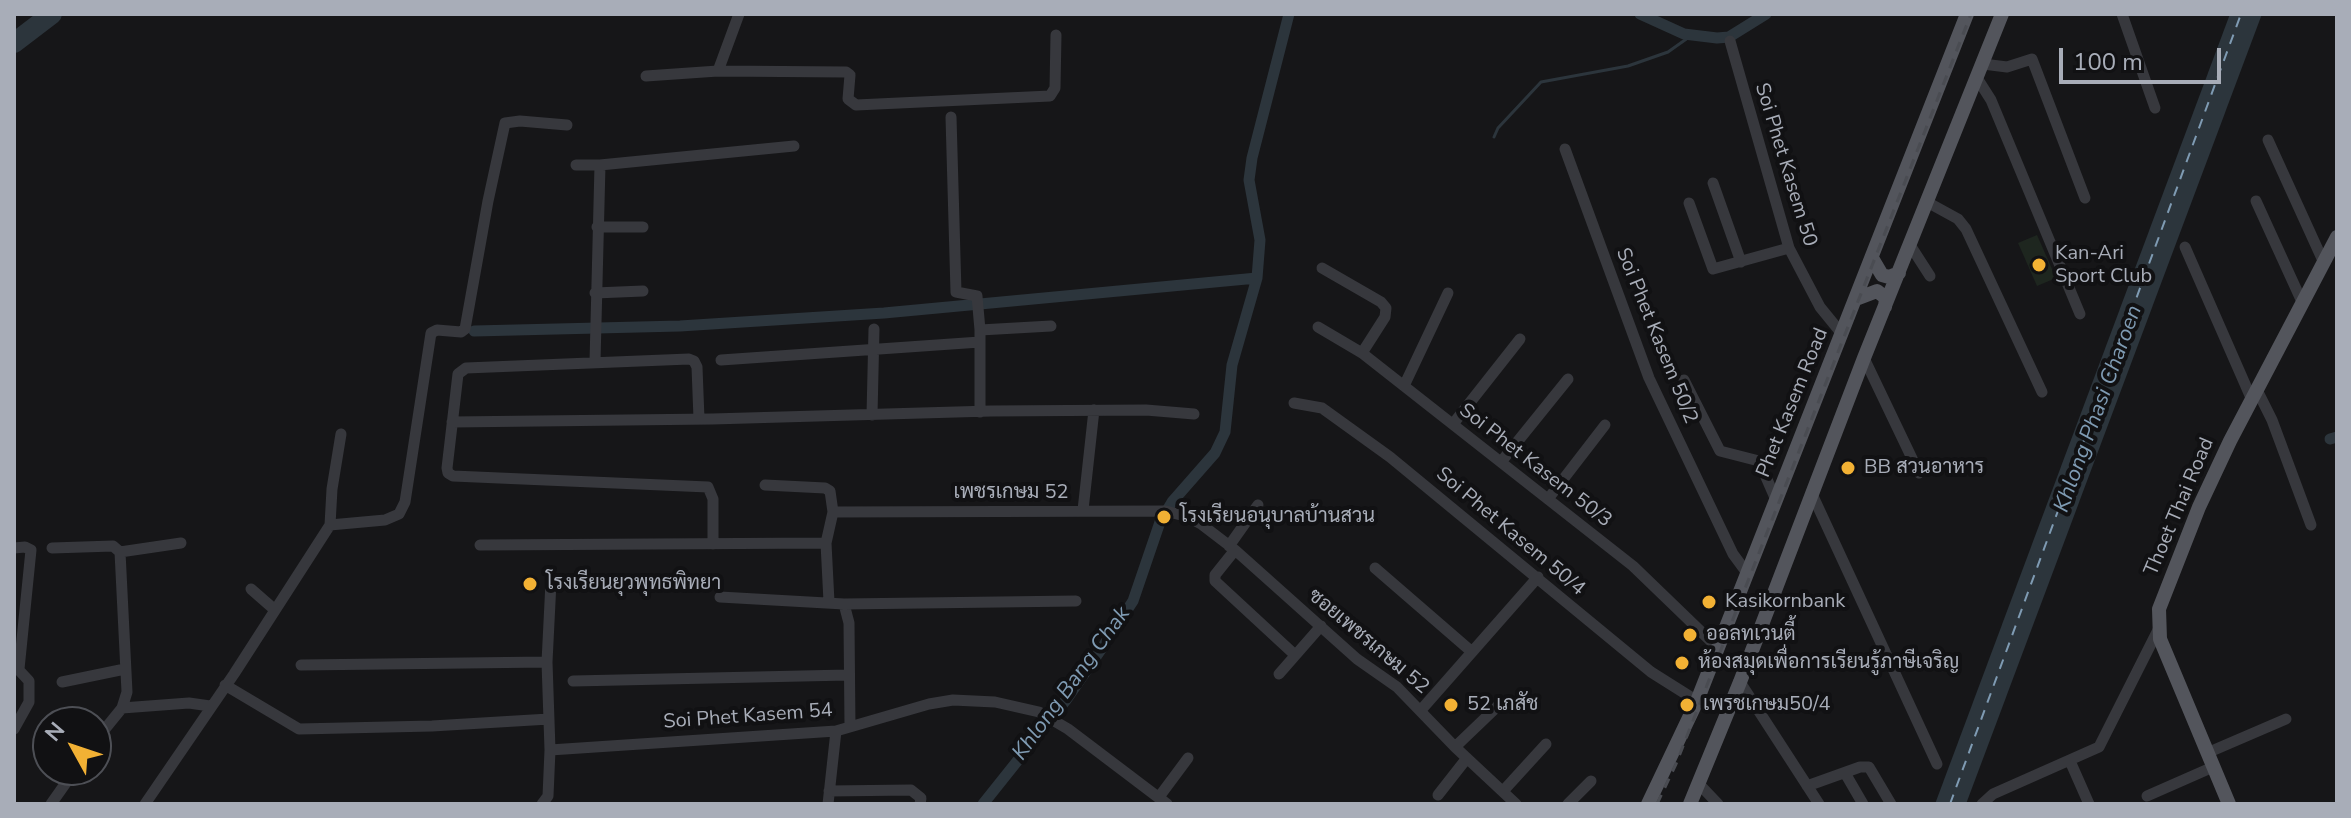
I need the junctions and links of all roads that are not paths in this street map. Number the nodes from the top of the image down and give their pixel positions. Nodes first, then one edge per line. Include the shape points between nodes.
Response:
1 (739, 14) edge
2 (1967, 14) edge
3 (2002, 14) edge
4 (2122, 14) edge
5 (1056, 35) dead end
6 (1730, 41) dead end
7 (1983, 64) junction
8 (718, 71) junction
9 (646, 76) dead end
10 (1977, 78) junction
11 (2155, 108) dead end
12 (951, 117) dead end
13 (567, 125) dead end
14 (2268, 140) dead end
15 (794, 146) dead end
16 (1565, 149) dead end
17 (576, 165) dead end
18 (600, 165) junction
19 (1713, 183) dead end
20 (2085, 198) dead end
21 (2256, 201) dead end
22 (1927, 202) junction
23 (1689, 203) dead end
24 (597, 227) junction
25 (643, 227) dead end
26 (2337, 237) edge
27 (1910, 245) junction
28 (2185, 247) dead end
29 (1789, 248) junction
30 (1872, 258) junction
31 (1741, 262) junction
32 (2324, 263) junction
33 (1322, 268) dead end
34 (1899, 273) junction
35 (1930, 276) dead end
36 (643, 291) dead end
37 (595, 293) junction
38 (1448, 293) dead end
39 (1856, 299) junction
40 (2303, 304) junction
41 (1885, 308) junction
42 (2080, 314) dead end
43 (1051, 326) dead end
44 (1318, 327) dead end
45 (874, 329) dead end
46 (1842, 334) junction
47 (980, 336) junction
48 (1520, 339) dead end
49 (873, 351) junction
50 (1362, 353) junction
51 (1864, 358) junction
52 (721, 360) dead end
53 (595, 362) junction
54 (1568, 379) dead end
55 (1684, 380) dead end
56 (1404, 386) junction
57 (2042, 392) dead end
58 (2254, 395) junction
59 (1294, 403) dead end
60 (1094, 410) junction
61 (980, 412) junction
62 (1194, 414) dead end
63 (872, 415) junction
64 (699, 419) junction
65 (452, 422) junction
66 (1453, 424) junction
67 (1605, 425) dead end
68 (341, 434) dead end
69 (1501, 462) junction
70 (1919, 473) dead end
71 (765, 485) dead end
72 (1812, 494) junction
73 (1548, 499) junction
74 (1776, 500) junction
75 (1258, 505) dead end
76 (1083, 510) junction
77 (833, 512) junction
78 (1188, 517) joint
79 (330, 525) junction
80 (2311, 525) dead end
81 (181, 543) dead end
82 (826, 543) junction
83 (713, 544) junction
84 (480, 545) dead end
85 (14, 548) edge
86 (52, 548) dead end
87 (1232, 548) junction
88 (120, 552) junction
89 (1375, 568) dead end
90 (1747, 573) junction
91 (1538, 577) junction
92 (551, 582) dead end
93 (251, 589) dead end
94 (720, 597) dead end
95 (1076, 601) dead end
96 (829, 602) junction
97 (844, 604) junction
98 (275, 610) junction
99 (1321, 626) junction
100 (2158, 630) junction
101 (1718, 648) junction
102 (1472, 652) junction
103 (1295, 655) junction
104 (547, 662) junction
105 (301, 665) dead end
106 (17, 667) edge
107 (125, 669) junction
108 (1279, 674) dead end
109 (848, 675) junction
110 (573, 681) dead end
111 (62, 682) dead end
112 (1740, 682) junction
113 (225, 685) junction
114 (1697, 701) junction
115 (1502, 702) dead end
116 (210, 706) junction
117 (122, 708) junction
118 (1421, 710) junction
119 (549, 719) junction
120 (2286, 719) dead end
121 (112, 720) edge
122 (850, 727) junction
123 (14, 729) edge
124 (836, 731) junction
125 (1546, 744) dead end
126 (1455, 747) junction
127 (550, 750) junction
128 (2207, 753) junction
129 (1188, 758) dead end
130 (1467, 758) junction
131 (2070, 761) junction
132 (1937, 764) dead end
133 (2213, 767) junction
134 (1845, 773) junction
135 (1591, 781) dead end
136 (1699, 784) junction
137 (64, 786) edge
138 (1807, 786) junction
139 (1504, 790) junction
140 (1438, 795) dead end
141 (2147, 796) dead end
142 (828, 798) edge
143 (1163, 801) edge
144 (1514, 803) edge
145 (51, 804) edge
146 (145, 804) edge
147 (542, 804) edge
148 (920, 804) edge
149 (1568, 804) edge
150 (1648, 804) edge
151 (1690, 804) edge
152 (1718, 804) edge
153 (1819, 804) edge
154 (1863, 804) edge
155 (1891, 804) edge
156 (1982, 804) edge
157 (2089, 804) edge
158 (2229, 804) edge

1 - 8 street
2 - 30 main road, Phet Kasem Road
3 - 7 main road
4 - 11 street
5 - 8 street via 1055,88 1050,96 856,105 848,99 846,72
6 - 29 street, Soi Phet Kasem 50
7 - 10 main road
7 - 20 street via 2007,67 2032,59
8 - 9 street
10 - 22 main road
10 - 42 street via 1991,100
12 - 47 street via 956,292 976,294
13 - 79 street via 505,123 465,329 431,333 405,502 399,514 385,520
14 - 32 street
15 - 18 street
16 - 90 street, Soi Phet Kasem 50/2 via 1649,378
17 - 18 street
18 - 24 street
19 - 31 street
21 - 40 street
22 - 27 main road
22 - 57 street via 1966,229
23 - 31 street via 1713,269
24 - 25 street
24 - 37 street
26 - 32 main road, Thoet Thai Road
27 - 34 main road
27 - 35 street
28 - 58 street
29 - 31 street
29 - 46 street, Soi Phet Kasem 50 via 1820,307
30 - 34 main road via 1882,275
30 - 39 main road, Phet Kasem Road
32 - 40 main road, Thoet Thai Road
33 - 50 street via 1386,308
34 - 41 main road
36 - 37 street
37 - 53 street
38 - 56 street
39 - 41 main road via 1882,293
39 - 46 main road, Phet Kasem Road
40 - 58 main road, Thoet Thai Road
41 - 51 main road
43 - 47 street
44 - 50 street, Soi Phet Kasem 50/3
45 - 49 street
46 - 74 main road, Phet Kasem Road
47 - 49 street
47 - 61 street
48 - 66 street
49 - 52 street
49 - 63 street
50 - 56 street, Soi Phet Kasem 50/3
51 - 70 street
51 - 72 main road
53 - 64 street via 694,361
53 - 65 street via 461,369
54 - 69 street
55 - 74 street via 1720,451 1759,461
56 - 66 street, Soi Phet Kasem 50/3
58 - 80 street via 2272,420
58 - 100 main road, Thoet Thai Road via 2184,543 2159,609
59 - 91 street, Soi Phet Kasem 50/4 via 1322,408
60 - 61 street
60 - 62 street
60 - 76 street
61 - 63 street
63 - 64 street
64 - 65 street
65 - 83 street via 447,468 453,476 708,487
66 - 69 street, Soi Phet Kasem 50/3
67 - 73 street
68 - 79 street
69 - 73 street, Soi Phet Kasem 50/3
71 - 77 street via 827,489
72 - 112 main road
72 - 132 street
73 - 101 street, Soi Phet Kasem 50/3 via 1633,566
74 - 90 main road, Phet Kasem Road
75 - 87 street
76 - 77 street, เพชรเกษม 52
76 - 78 street, เพชรเกษม 52 via 1166,511
77 - 82 street
78 - 87 street, ซอยเพชรเกษม 52
79 - 98 street
81 - 88 street
82 - 83 street
82 - 96 street
83 - 84 street
85 - 106 street via 31,550
86 - 88 street via 113,546
87 - 99 street, ซอยเพชรเกษม 52
87 - 103 street via 1215,581
88 - 107 street
89 - 102 street
90 - 101 main road, Phet Kasem Road
91 - 102 street
91 - 114 street, Soi Phet Kasem 50/4 via 1651,672
92 - 104 street
93 - 98 street
94 - 96 street
95 - 97 street
96 - 97 street
97 - 109 street
98 - 113 street
99 - 103 street
99 - 118 street, ซอยเพชรเกษม 52
100 - 128 main road
100 - 131 street via 2104,742
101 - 114 main road, Phet Kasem Road
102 - 118 street
103 - 108 street
104 - 105 street
104 - 119 street
106 - 123 street via 29,681 29,702
107 - 111 street
107 - 117 street
109 - 110 street
109 - 122 street
112 - 136 main road
112 - 138 street
113 - 116 street
113 - 119 street via 299,729
114 - 150 main road, Phet Kasem Road
115 - 126 street
116 - 117 street
116 - 146 street
117 - 121 street
118 - 126 street, ซอยเพชรเกษม 52
119 - 127 street
120 - 128 street
122 - 124 street, Soi Phet Kasem 54
122 - 143 street, Soi Phet Kasem 54 via 953,700 1039,712
124 - 127 street, Soi Phet Kasem 54
124 - 142 street
125 - 139 street
126 - 130 street, ซอยเพชรเกษม 52
127 - 147 street via 548,796
128 - 133 main road
129 - 143 street
130 - 139 street, ซอยเพชรเกษม 52
130 - 140 street
131 - 156 street via 1993,794
131 - 157 street
133 - 141 street
133 - 158 main road
134 - 138 street
134 - 154 street
134 - 155 street via 1869,767
135 - 149 street
136 - 151 main road
136 - 152 street
137 - 145 street
138 - 153 street
139 - 144 street, ซอยเพชรเกษม 52
142 - 148 street via 911,790 921,798

